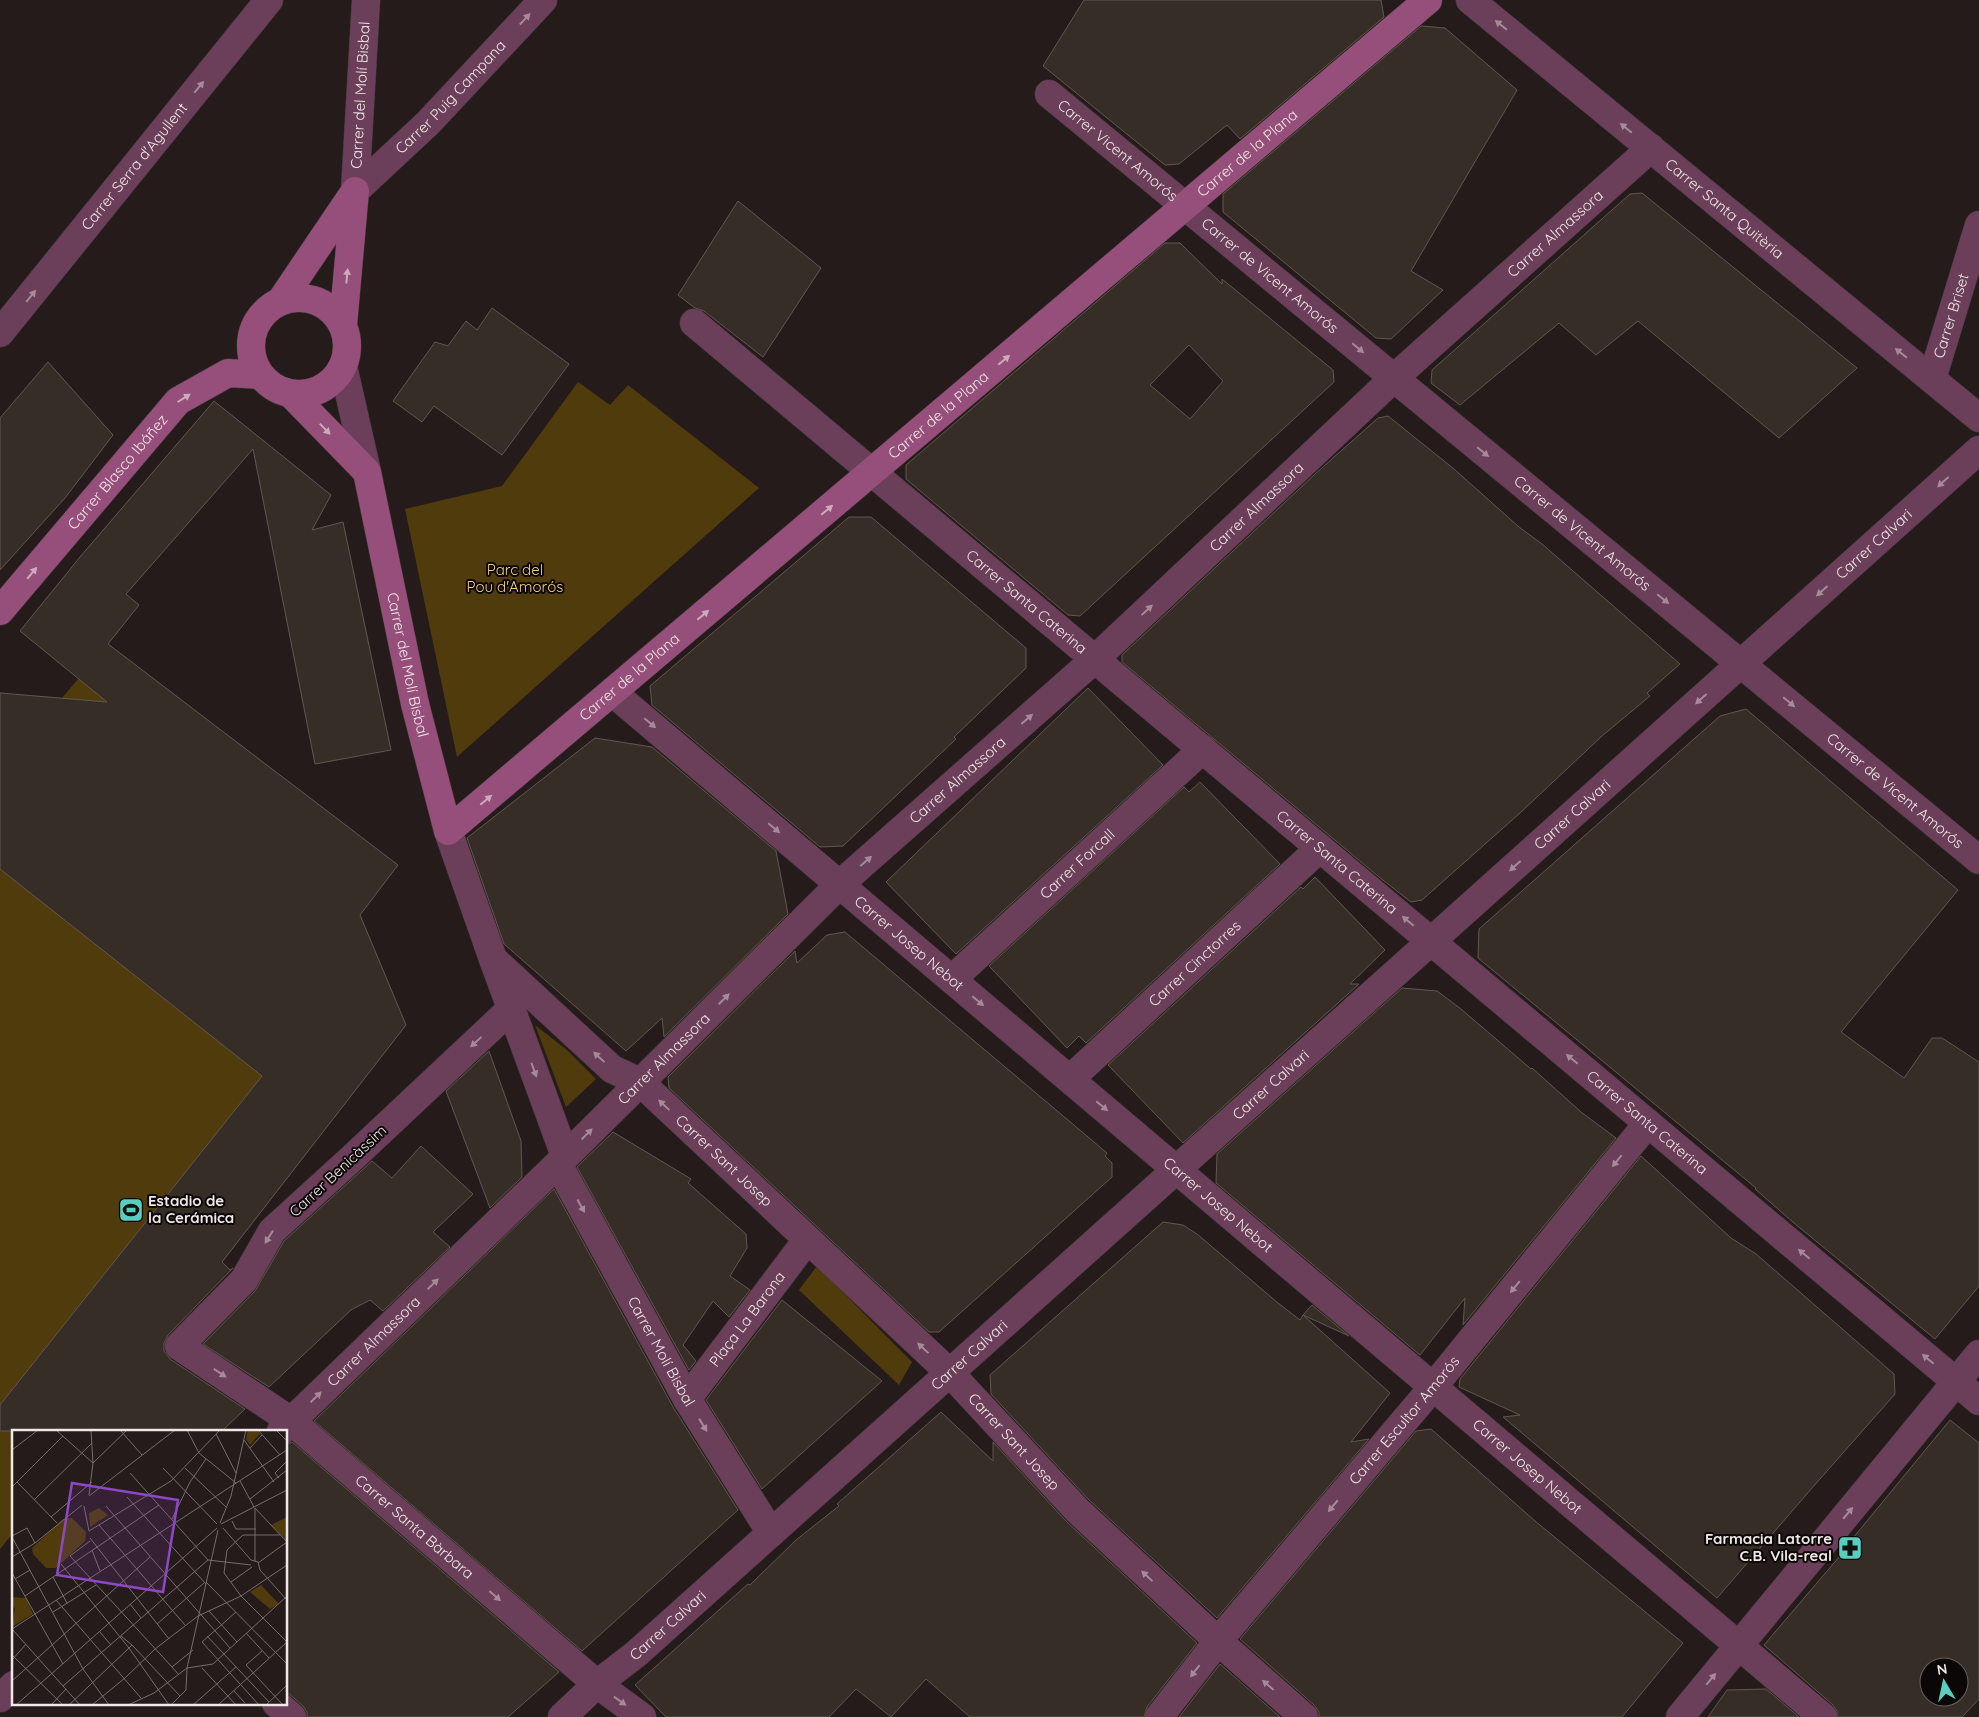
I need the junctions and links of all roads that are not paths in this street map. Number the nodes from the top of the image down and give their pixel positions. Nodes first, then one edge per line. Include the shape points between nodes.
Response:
1 (269, 0) edge
2 (366, 0) edge
3 (543, 0) edge
4 (1428, 0) edge
5 (1470, 0) edge
6 (1049, 94) dead end
7 (1651, 148) junction
8 (355, 191) junction
9 (1186, 206) junction
10 (1979, 225) edge
11 (280, 302) junction
12 (694, 323) dead end
13 (343, 325) junction
14 (0, 334) edge
15 (343, 366) junction
16 (259, 374) junction
17 (1394, 378) junction
18 (1932, 378) junction
19 (290, 394) junction
20 (1979, 418) edge
21 (1979, 450) edge
22 (872, 471) junction
23 (367, 472) junction
24 (0, 611) edge
25 (1095, 659) junction
26 (1741, 663) junction
27 (612, 692) junction
28 (1202, 749) junction
29 (448, 831) junction
30 (1320, 848) junction
31 (1979, 860) edge
32 (840, 884) junction
33 (1432, 940) junction
34 (493, 959) junction
35 (952, 979) junction
36 (512, 1008) junction
37 (1070, 1079) junction
38 (640, 1082) junction
39 (1648, 1123) junction
40 (561, 1160) junction
41 (1177, 1169) junction
42 (807, 1240) junction
43 (179, 1346) joint
44 (1979, 1354) edge
45 (950, 1373) junction
46 (1956, 1382) junction
47 (1434, 1388) junction
48 (687, 1398) junction
49 (1979, 1401) edge
50 (286, 1426) edge
51 (772, 1533) junction
52 (1218, 1642) junction
53 (1739, 1646) junction
54 (597, 1684) junction
55 (12, 1687) edge
56 (0, 1698) edge
57 (277, 1704) edge
58 (292, 1717) edge
59 (562, 1717) edge
60 (642, 1717) edge
61 (1159, 1717) edge
62 (1304, 1717) edge
63 (1680, 1717) edge
64 (1823, 1717) edge

14 -> 1 street, Carrer Serra d'Agullent
2 - 8 street, Carrer del Molí Bisbal
8 -> 3 street, Carrer Puig Campana via 428,123
4 - 9 main road, Carrer de la Plana
7 -> 5 street, Carrer Santa Quitèria
6 - 9 street, Carrer Vicent Amorós
7 - 17 street, Carrer Almassora
18 -> 7 street, Carrer Santa Quitèria
8 - 11 main road, Carrer del Molí Bisbal
13 -> 8 main road, Carrer del Molí Bisbal
9 -> 17 street, Carrer de Vicent Amorós
22 -> 9 main road, Carrer de la Plana
10 - 18 street, Carrer Briset
11 - 13 main road via 294,298 309,299 334,312
11 - 16 main road via 258,320 252,333 252,361
12 - 22 street, Carrer Santa Caterina
13 - 15 main road via 347,353
15 - 19 main road via 334,380 322,389 307,394
15 - 23 street, Carrer del Molí Bisbal
16 - 19 main road via 267,384
24 -> 16 main road, Carrer Blasco Ibáñez via 178,401 228,373
25 -> 17 street, Carrer Almassora
17 -> 26 street, Carrer de Vicent Amorós
18 - 20 street, Carrer Santa Quitèria
19 -> 23 main road
21 -> 26 street, Carrer Calvari
22 - 25 street, Carrer Santa Caterina
27 -> 22 main road, Carrer de la Plana
23 - 29 main road, Carrer del Molí Bisbal via 415,704
25 - 28 street, Carrer Santa Caterina
32 -> 25 street, Carrer Almassora
26 -> 31 street, Carrer de Vicent Amorós
26 -> 33 street, Carrer Calvari
29 -> 27 main road, Carrer de la Plana
27 -> 32 street, Carrer Josep Nebot
28 - 30 street, Carrer Santa Caterina
28 - 35 street, Carrer Forcall
29 - 34 street, Carrer del Molí Bisbal
33 -> 30 street, Carrer Santa Caterina
30 - 37 street, Carrer Cinctorres
32 - 35 street, Carrer Josep Nebot
38 -> 32 street, Carrer Almassora
39 -> 33 street, Carrer Santa Caterina
33 - 41 street, Carrer Calvari
34 - 36 street, Carrer Molí Bisbal
38 -> 34 street via 612,1069
35 -> 37 street, Carrer Josep Nebot
36 -> 40 street, Carrer Molí Bisbal
36 -> 43 street, Carrer Benicàssim via 272,1231 244,1280
37 -> 41 street, Carrer Josep Nebot
40 -> 38 street, Carrer Almassora
42 -> 38 street, Carrer Sant Josep
46 -> 39 street, Carrer Santa Caterina
39 -> 47 street, Carrer Escultor Amorós
40 -> 48 street, Carrer Molí Bisbal
50 -> 40 street, Carrer Almassora
41 - 45 street, Carrer Calvari
41 - 47 street, Carrer Josep Nebot
45 -> 42 street, Carrer Sant Josep
42 - 48 street, Plaça La Barona
43 -> 50 street, Carrer Santa Bàrbara
44 - 46 street
45 - 51 street, Carrer Calvari
52 -> 45 street, Carrer Sant Josep via 1076,1510
46 - 49 street, Carrer Santa Caterina
53 -> 46 street
47 -> 52 street, Carrer Escultor Amorós
47 - 53 street, Carrer Josep Nebot
48 -> 51 street, Carrer Molí Bisbal
50 -> 54 street, Carrer Santa Bàrbara
51 - 54 street, Carrer Calvari via 636,1654
52 -> 61 street, Carrer Escultor Amorós
62 -> 52 street, Carrer Sant Josep
63 -> 53 street
53 - 64 street, Carrer Josep Nebot
54 - 59 street, Carrer Calvari
54 -> 60 street, Carrer Santa Bàrbara
55 - 56 street
57 - 58 street

